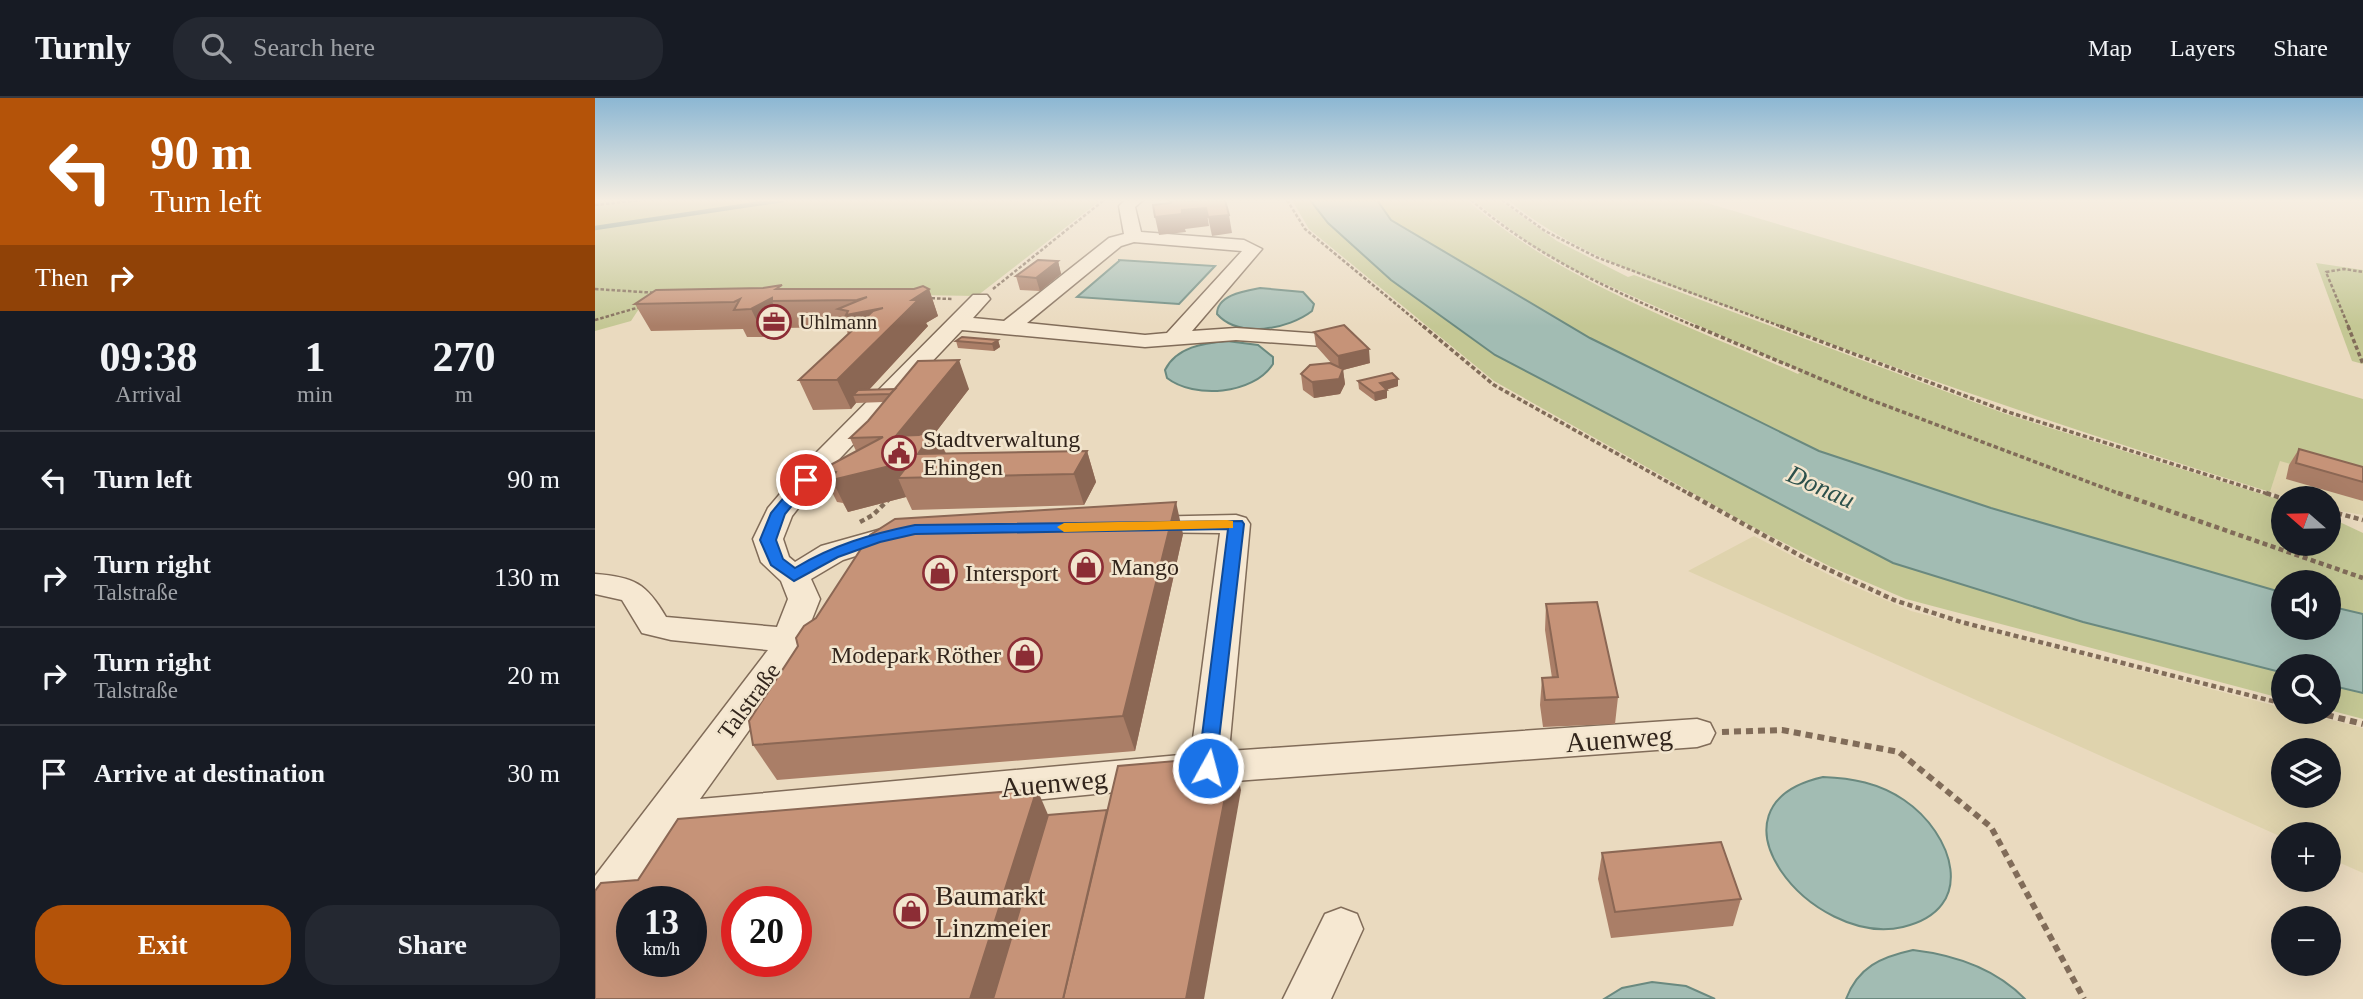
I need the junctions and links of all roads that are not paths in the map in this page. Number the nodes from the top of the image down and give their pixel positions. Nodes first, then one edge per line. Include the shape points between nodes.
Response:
1 (1115, 242) edge
2 (1203, 242) edge
3 (980, 299) road end
4 (957, 323) junction
5 (1008, 328) junction
6 (1175, 337) junction
7 (1337, 341) edge
8 (1111, 526) edge
9 (937, 530) edge
10 (899, 559) edge
11 (796, 581) junction
12 (595, 584) edge
13 (788, 640) junction
14 (1697, 733) road end
15 (1208, 768) junction
16 (662, 819) junction
17 (595, 910) edge
18 (1341, 929) dead end
19 (1307, 999) edge

1 - 5 street
2 - 6 street via 1253,249
3 - 4 street
4 - 5 street
4 - 11 street via 889,390 778,513 768,540 776,562
5 - 6 street via 1145,341
6 - 7 street via 1236,334
8 - 15 street via 1236,524
9 - 11 street via 876,538 832,553
10 - 11 street via 864,555
11 - 13 street, Talstraße via 804,599
12 - 13 street via 637,592 654,625
13 - 16 street, Talstraße via 779,661
14 - 15 street, Auenweg
15 - 16 street, Auenweg
16 - 17 street, Talstraße
18 - 19 street

